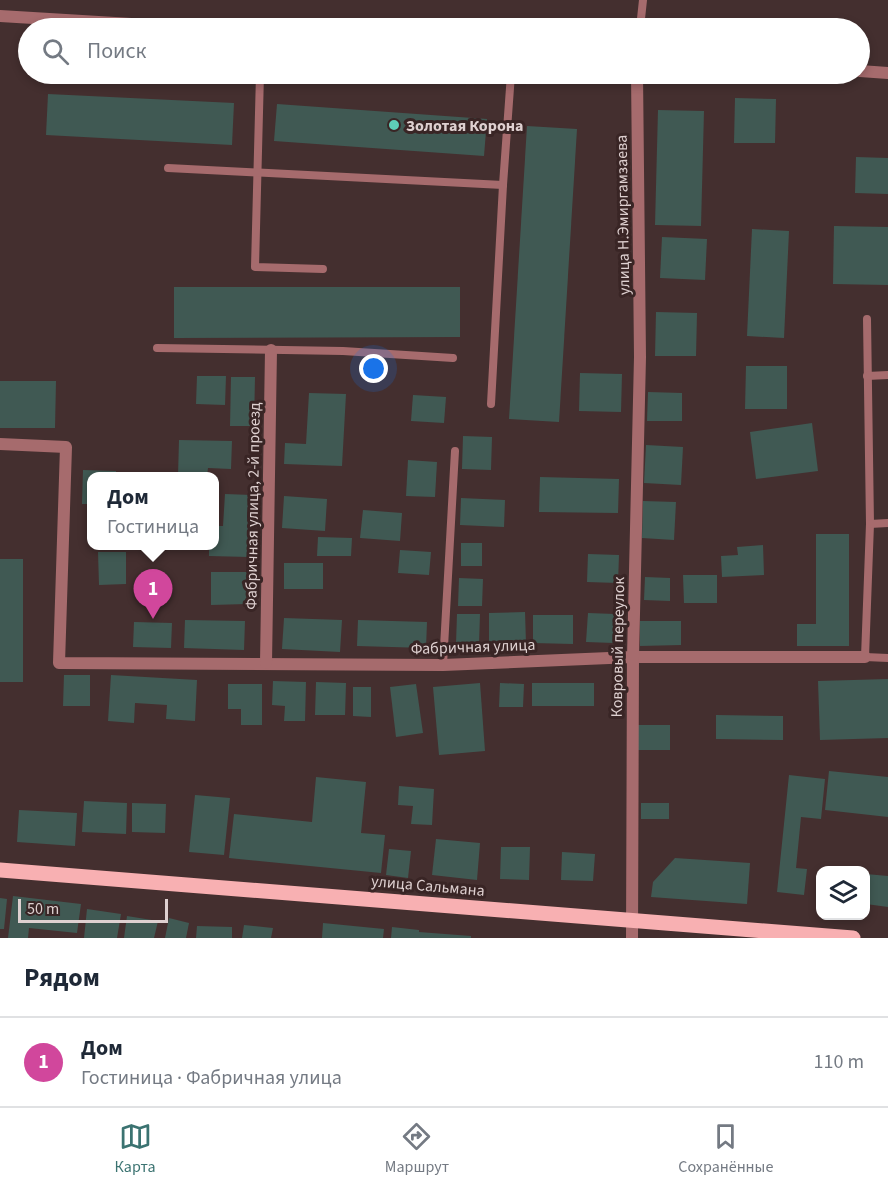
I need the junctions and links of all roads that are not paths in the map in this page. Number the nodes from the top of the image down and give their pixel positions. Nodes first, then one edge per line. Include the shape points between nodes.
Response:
1 (643, 0) edge
2 (0, 16) edge
3 (33, 18) edge
4 (641, 18) edge
5 (870, 72) edge
6 (888, 73) edge
7 (260, 84) edge
8 (510, 84) edge
9 (637, 84) edge
10 (168, 168) dead end
11 (257, 172) junction
12 (503, 185) junction
13 (323, 269) dead end
14 (867, 319) dead end
15 (157, 348) dead end
16 (271, 350) junction
17 (640, 357) joint
18 (453, 358) dead end
19 (888, 375) edge
20 (867, 376) junction
21 (491, 404) dead end
22 (0, 444) edge
23 (455, 451) dead end
24 (888, 523) edge
25 (870, 524) junction
26 (633, 657) junction
27 (865, 657) junction
28 (888, 658) edge
29 (266, 663) junction
30 (443, 664) junction
31 (0, 870) edge
32 (632, 920) junction
33 (632, 938) edge
34 (853, 938) edge

1 - 4 lane
2 - 3 street
5 - 6 street
7 - 11 lane
8 - 12 lane
9 - 17 street, улица Н.Эмиргамзаева
10 - 11 lane
11 - 12 lane
11 - 13 lane via 255,267
12 - 21 lane
14 - 20 lane
15 - 16 lane
16 - 18 lane
16 - 29 street, Фабричная улица, 2-й проезд
17 - 26 street, Ковровый переулок
19 - 20 lane
20 - 25 lane
22 - 29 street, Фабричная улица via 66,447 59,663
23 - 30 lane
24 - 25 lane
25 - 27 lane
26 - 27 street, Фабричная улица
26 - 30 street, Фабричная улица
26 - 32 street, Ковровый переулок
27 - 28 lane, Фабричная улица
29 - 30 street, Фабричная улица
31 - 32 main road, улица Сальмана
32 - 33 street, Ковровый переулок
32 - 34 main road, улица Сальмана

